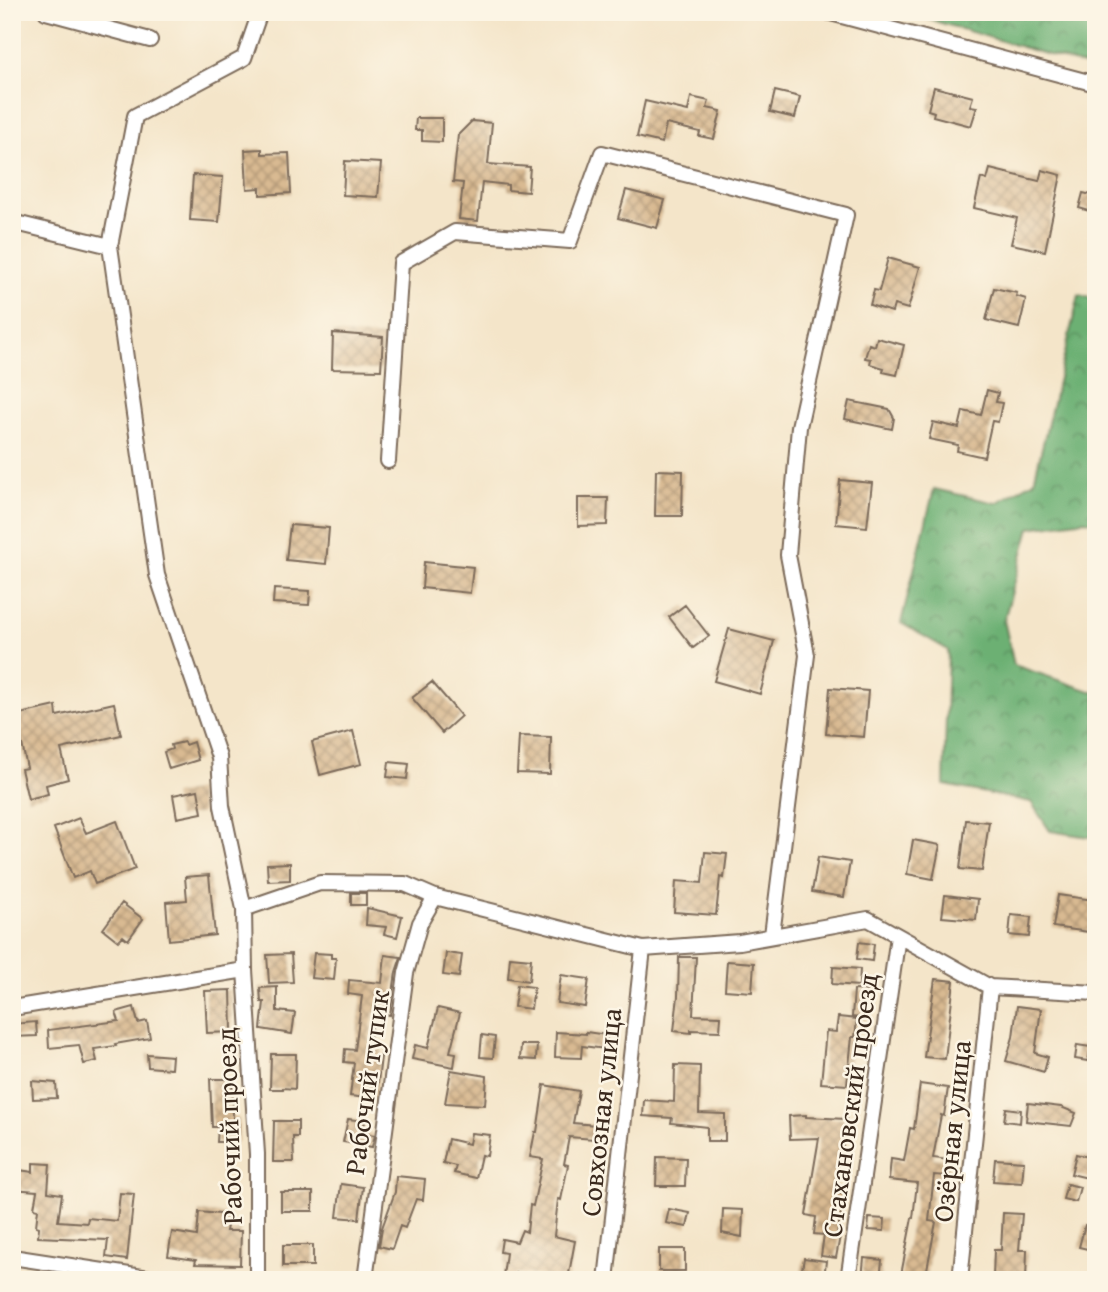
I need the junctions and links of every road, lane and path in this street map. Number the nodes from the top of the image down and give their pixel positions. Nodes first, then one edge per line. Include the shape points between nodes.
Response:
1 (46, 12) edge
2 (260, 12) edge
3 (827, 12) edge
4 (150, 40) dead end
5 (1096, 84) edge
6 (12, 222) edge
7 (110, 246) junction
8 (388, 461) dead end
9 (435, 897) junction
10 (244, 909) junction
11 (772, 936) junction
12 (898, 936) junction
13 (643, 949) junction
14 (245, 970) junction
15 (990, 987) junction
16 (1096, 993) edge
17 (12, 1008) edge
18 (12, 1257) edge
19 (162, 1280) edge
20 (257, 1280) edge
21 (365, 1280) edge
22 (606, 1280) edge
23 (848, 1280) edge
24 (960, 1280) edge

1 - 4 street
2 - 7 street, Рабочий проезд via 244,58 135,116
3 - 5 street
6 - 7 street
7 - 10 street, Рабочий проезд via 157,575 219,757 222,806
8 - 11 street via 401,263 455,232 570,242 602,153 846,215 799,427 788,555 807,655
9 - 10 street via 405,884 320,883
9 - 13 street
9 - 21 street, Рабочий тупик via 420,923 406,973
10 - 14 street, Рабочий проезд
11 - 12 street via 868,919
11 - 13 street
12 - 15 street
12 - 23 street, Стахановский проезд
13 - 22 street, Совхозная улица
14 - 17 street
14 - 20 street, Рабочий проезд via 257,1154
15 - 16 street
15 - 24 street, Озёрная улица
18 - 19 street

